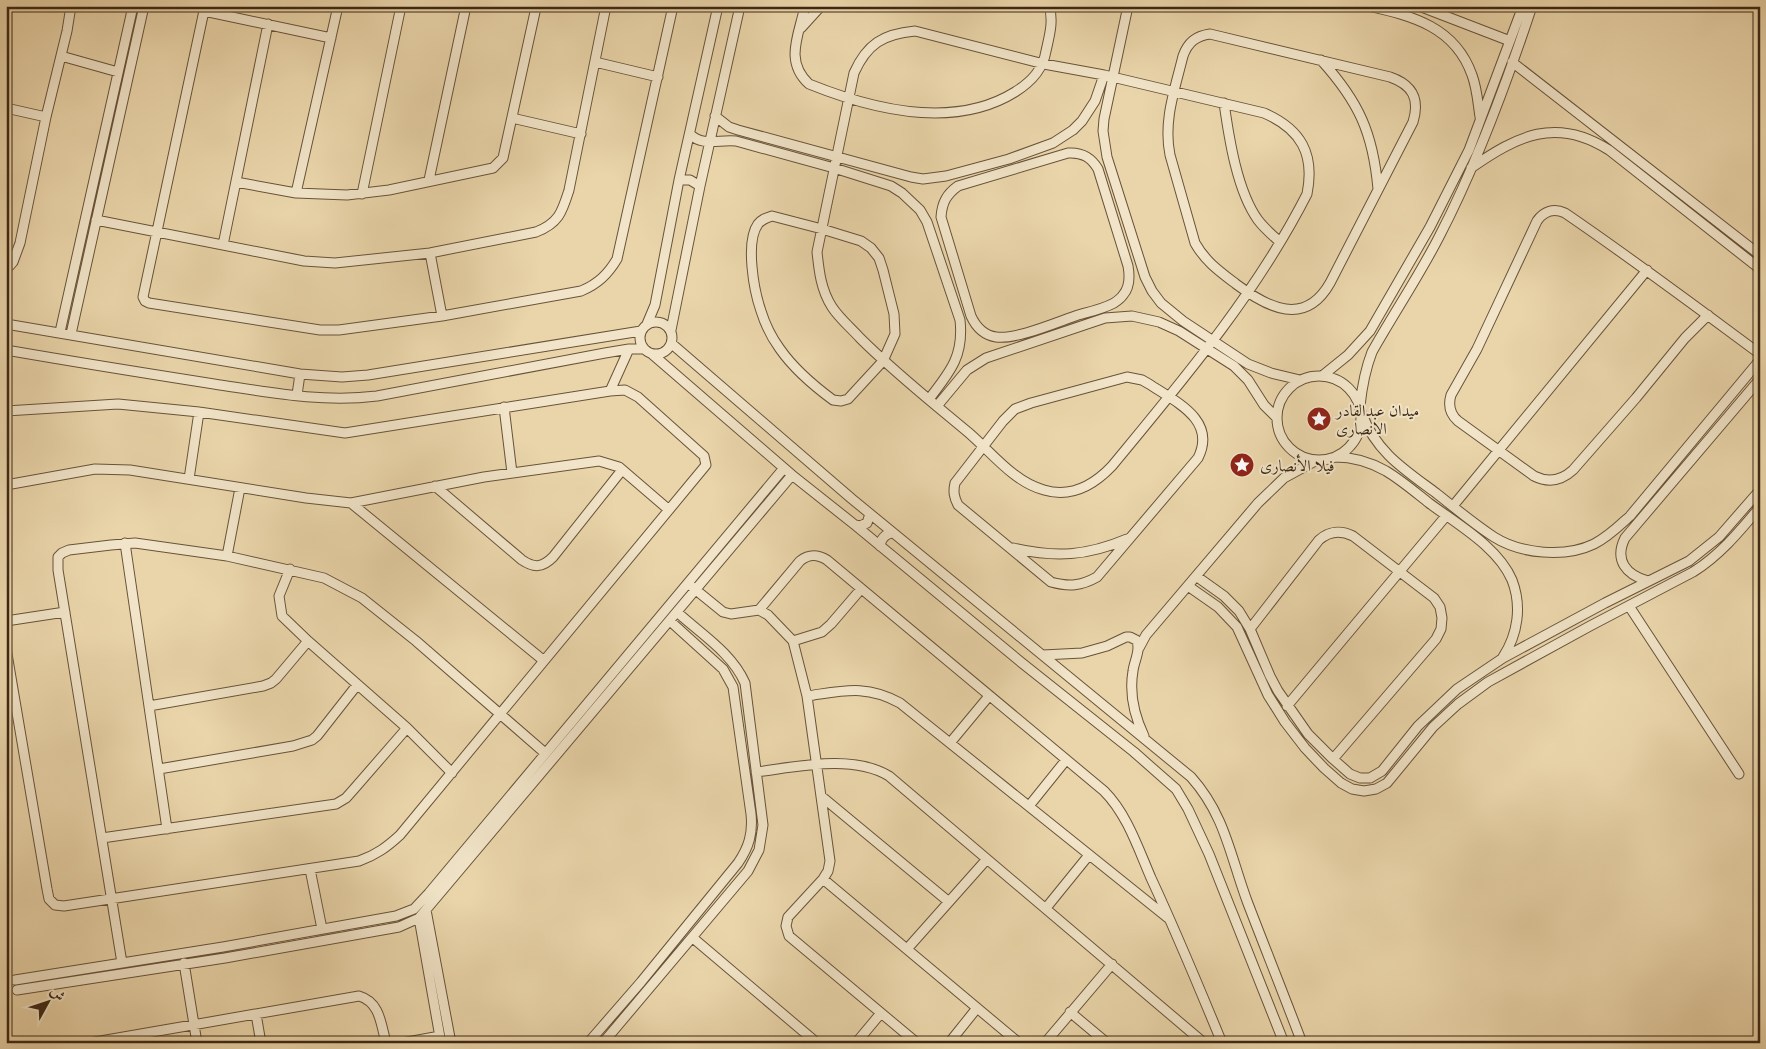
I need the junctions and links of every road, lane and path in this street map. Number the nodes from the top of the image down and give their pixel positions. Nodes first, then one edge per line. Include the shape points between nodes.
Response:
1 (71, 6) edge
2 (338, 6) edge
3 (401, 6) edge
4 (466, 6) edge
5 (535, 6) edge
6 (606, 6) edge
7 (674, 6) edge
8 (718, 6) edge
9 (740, 6) edge
10 (805, 6) edge
11 (821, 6) edge
12 (1049, 6) edge
13 (1128, 6) edge
14 (1368, 6) edge
15 (1419, 6) edge
16 (1523, 6) edge
17 (1532, 6) edge
18 (132, 7) edge
19 (143, 8) edge
20 (205, 8) edge
21 (268, 24) junction
22 (800, 30) junction
23 (331, 38) junction
24 (1510, 41) junction
25 (61, 56) junction
26 (1321, 60) junction
27 (595, 62) junction
28 (1512, 62) junction
29 (1044, 64) junction
30 (118, 72) junction
31 (1108, 76) junction
32 (658, 77) junction
33 (1174, 92) junction
34 (849, 97) junction
35 (1224, 104) junction
36 (6, 108) edge
37 (715, 116) junction
38 (46, 117) junction
39 (512, 118) junction
40 (1480, 120) junction
41 (581, 134) junction
42 (690, 134) junction
43 (709, 142) junction
44 (100, 151) junction
45 (111, 153) junction
46 (837, 157) junction
47 (1107, 157) junction
48 (1094, 162) junction
49 (834, 168) junction
50 (1471, 168) junction
51 (429, 180) junction
52 (679, 180) junction
53 (236, 182) junction
54 (700, 186) junction
55 (1378, 189) junction
56 (296, 194) junction
57 (362, 194) junction
58 (941, 217) junction
59 (96, 220) junction
60 (927, 222) junction
61 (822, 229) junction
62 (158, 232) junction
63 (1280, 242) junction
64 (223, 245) junction
65 (430, 253) junction
66 (1760, 255) edge
67 (1760, 269) edge
68 (6, 270) edge
69 (1647, 270) junction
70 (1248, 293) junction
71 (1115, 302) junction
72 (1708, 315) junction
73 (442, 316) junction
74 (971, 316) junction
75 (1118, 316) junction
76 (960, 320) junction
77 (6, 324) edge
78 (644, 328) junction
79 (671, 330) junction
80 (60, 332) junction
81 (70, 334) junction
82 (1014, 335) junction
83 (1214, 341) junction
84 (672, 344) junction
85 (628, 349) junction
86 (1017, 349) junction
87 (6, 350) edge
88 (1208, 350) junction
89 (648, 352) junction
90 (1760, 354) edge
91 (1760, 360) edge
92 (883, 361) junction
93 (300, 374) junction
94 (1322, 376) junction
95 (1760, 379) edge
96 (1300, 380) junction
97 (610, 391) junction
98 (297, 395) junction
99 (1169, 398) junction
100 (929, 399) junction
101 (937, 406) junction
102 (504, 407) junction
103 (1361, 410) junction
104 (6, 411) edge
105 (199, 412) junction
106 (1277, 418) junction
107 (983, 445) junction
108 (1498, 450) junction
109 (1335, 457) junction
110 (1317, 460) junction
111 (784, 468) junction
112 (622, 470) junction
113 (512, 473) junction
114 (792, 475) junction
115 (189, 479) junction
116 (6, 485) edge
117 (435, 486) junction
118 (240, 488) junction
119 (1760, 490) edge
120 (351, 503) junction
121 (1453, 506) junction
122 (1760, 507) edge
123 (669, 510) junction
124 (870, 514) junction
125 (1446, 516) junction
126 (855, 525) junction
127 (892, 532) junction
128 (1129, 538) junction
129 (125, 543) junction
130 (880, 546) junction
131 (1010, 548) junction
132 (227, 556) junction
133 (290, 570) junction
134 (1400, 572) junction
135 (1196, 576) junction
136 (1648, 581) junction
137 (687, 582) junction
138 (1188, 586) junction
139 (861, 588) junction
140 (696, 590) junction
141 (1629, 606) junction
142 (759, 610) junction
143 (65, 612) junction
144 (677, 612) junction
145 (6, 621) edge
146 (670, 621) junction
147 (1250, 629) junction
148 (308, 641) junction
149 (793, 641) junction
150 (6, 648) edge
151 (1139, 648) junction
152 (1043, 655) junction
153 (1503, 658) junction
154 (543, 660) junction
155 (356, 685) junction
156 (806, 696) junction
157 (989, 696) junction
158 (149, 706) junction
159 (1288, 706) junction
160 (500, 713) junction
161 (407, 728) junction
162 (1145, 739) junction
163 (950, 743) junction
164 (545, 753) junction
165 (1333, 759) junction
166 (1066, 760) junction
167 (816, 765) junction
168 (158, 769) junction
169 (756, 772) junction
170 (452, 773) junction
171 (1738, 774) dead end
172 (821, 796) junction
173 (1029, 806) junction
174 (752, 824) junction
175 (762, 825) junction
176 (167, 829) junction
177 (102, 838) junction
178 (1089, 855) junction
179 (987, 859) junction
180 (461, 862) junction
181 (310, 868) junction
182 (823, 879) junction
183 (1246, 899) junction
184 (112, 900) junction
185 (949, 902) junction
186 (1230, 903) junction
187 (1046, 908) junction
188 (426, 910) junction
189 (419, 918) junction
190 (1170, 920) junction
191 (366, 922) junction
192 (322, 929) junction
193 (368, 932) junction
194 (691, 940) junction
195 (223, 947) junction
196 (907, 949) junction
197 (430, 953) junction
198 (225, 958) junction
199 (122, 963) junction
200 (184, 964) junction
201 (1112, 964) junction
202 (76, 971) junction
203 (16, 980) dead end
204 (77, 982) junction
205 (641, 982) junction
206 (649, 989) junction
207 (17, 990) dead end
208 (977, 1008) junction
209 (1070, 1012) junction
210 (880, 1013) junction
211 (256, 1014) junction
212 (194, 1024) junction
213 (133, 1039) edge
214 (441, 1039) edge
215 (605, 1042) edge
216 (88, 1043) edge
217 (197, 1043) edge
218 (260, 1043) edge
219 (386, 1043) edge
220 (402, 1043) edge
221 (451, 1043) edge
222 (588, 1043) edge
223 (808, 1043) edge
224 (817, 1043) edge
225 (856, 1043) edge
226 (917, 1043) edge
227 (949, 1043) edge
228 (1019, 1043) edge
229 (1045, 1043) edge
230 (1107, 1043) edge
231 (1204, 1043) edge
232 (1222, 1043) edge
233 (1284, 1043) edge
234 (1302, 1043) edge

1 - 25 street
2 - 23 street
3 - 57 street
4 - 51 street
5 - 39 street
6 - 27 street
7 - 32 street
8 - 42 street
9 - 37 street
10 - 22 street
11 - 22 street
12 - 29 street via 1051,22
13 - 31 street
14 - 40 street via 1420,20 1452,42 1472,76
15 - 24 street
16 - 24 street
17 - 28 street
18 - 19 street
18 - 30 street
19 - 45 street
20 - 21 street
20 - 62 street
21 - 23 street
21 - 53 street
22 - 34 street via 794,57 801,76 814,86
23 - 56 street
24 - 40 street
25 - 30 street
25 - 38 street
26 - 33 street via 1220,35 1201,35 1186,47
26 - 55 street via 1341,82 1368,132 1376,160
26 - 55 street via 1401,81 1415,99 1413,122
27 - 32 street
27 - 41 street
28 - 50 street
28 - 66 street
29 - 31 street
29 - 34 street via 1034,77 1007,97 972,108 911,112
29 - 34 street via 930,34 899,32 877,42 860,59
30 - 44 street
31 - 33 street
31 - 46 street via 1089,112 1073,130 1053,143 1008,159 923,179
31 - 47 street via 1103,132
32 - 73 street via 617,258 611,269 594,286 581,291
33 - 35 street
33 - 70 street via 1167,122 1168,144 1195,242 1211,265
34 - 46 street
35 - 63 street via 1234,158 1249,205 1267,231
35 - 63 street via 1280,120 1303,144 1310,169 1307,194
36 - 38 street
37 - 43 street
37 - 46 street via 738,130
38 - 68 street via 20,244
39 - 41 street
39 - 51 street via 499,164 487,170
40 - 94 street via 1430,227 1370,331
41 - 65 street via 567,197 560,216 554,222 536,232
42 - 43 street via 698,141
42 - 52 street
43 - 49 street via 736,141
43 - 54 street
44 - 45 street
44 - 80 street
45 - 59 street
46 - 49 street
47 - 48 street
47 - 83 street via 1152,291 1172,313
48 - 58 street via 1077,152 1068,153 958,186 945,198
48 - 71 street via 1102,177 1130,276 1123,296
49 - 60 street via 891,186 920,210
49 - 61 street
50 - 67 street via 1501,147 1523,138 1558,133 1581,136 1609,150
50 - 103 street via 1436,242 1372,352 1364,378
51 - 57 street
52 - 54 street via 690,180
52 - 78 street via 655,305
53 - 56 street
53 - 64 street
54 - 79 street
55 - 70 street via 1324,294 1314,303 1290,310 1277,308
56 - 57 street
58 - 60 street
58 - 74 street
59 - 62 street
59 - 81 street
60 - 76 street
61 - 92 street via 817,252 820,281 832,307
61 - 92 street via 861,241 878,258 895,324 895,334
61 - 92 street via 772,216 758,224 752,251 761,313 793,366 833,400 848,399
62 - 64 street
62 - 73 street via 143,293 149,303 329,330
63 - 70 street
64 - 65 street via 326,263
65 - 73 street
69 - 72 street
69 - 108 street
69 - 108 street via 1566,213 1552,210 1540,217 1450,400 1455,418
70 - 83 street
71 - 75 street
71 - 82 street
72 - 90 street
72 - 108 street via 1565,476 1540,479
74 - 76 street
74 - 82 street via 981,331 989,335
75 - 86 street
75 - 88 street via 1159,322
76 - 100 street via 960,342 955,362
77 - 80 street
78 - 79 street via 656,321
78 - 89 street via 640,341
78 - 93 street via 368,374 342,377
79 - 84 street
80 - 81 street
81 - 93 street
82 - 86 street
83 - 88 street
83 - 96 street via 1259,369
84 - 89 street via 662,354
84 - 124 street
85 - 89 street
85 - 97 street
85 - 98 street via 377,396 339,400
86 - 101 street via 976,363
87 - 98 street
88 - 99 street
88 - 106 street via 1242,372
89 - 111 street
91 - 121 street via 1630,516 1593,544 1559,552 1526,549 1495,538
92 - 100 street
93 - 98 street
94 - 96 street
94 - 103 street via 1341,382 1352,392
95 - 136 street via 1625,538 1621,548 1624,565 1636,578
96 - 106 street via 1283,396
97 - 102 street
97 - 123 street via 626,390 638,397 706,459 706,465
99 - 107 street via 1142,380 1119,378 1023,406 1009,415
99 - 107 street via 1105,473 1083,488 1046,491 1028,484
99 - 128 street via 1197,420 1204,439 1202,449 1198,458
100 - 101 street
101 - 107 street
102 - 105 street via 345,433
102 - 113 street
103 - 109 street via 1356,440
103 - 121 street via 1367,427 1382,449
104 - 105 street via 112,404
105 - 115 street
106 - 110 street via 1286,444 1295,453
107 - 131 street via 955,483 954,498 958,505
108 - 121 street
109 - 110 street
109 - 125 street via 1356,459 1386,471
110 - 135 street via 1274,486
111 - 114 street
111 - 137 street
112 - 113 street via 599,461
112 - 117 street via 553,557 539,567 522,560
112 - 123 street
113 - 117 street
114 - 126 street
114 - 140 street
115 - 116 street via 112,469
115 - 118 street
117 - 120 street
118 - 120 street
118 - 132 street
119 - 136 street via 1711,545 1689,561
120 - 154 street
122 - 141 street via 1729,543 1702,566
123 - 154 street
124 - 126 street via 867,524
124 - 127 street
125 - 134 street
125 - 153 street via 1490,549 1512,581 1517,625
126 - 130 street
127 - 130 street via 886,534
127 - 152 street
128 - 131 street via 1107,548 1083,553 1034,553
128 - 131 street via 1097,577 1075,586 1051,582
129 - 132 street
129 - 143 street via 62,553 58,558 58,570
129 - 158 street
130 - 186 street via 1168,781 1188,809
132 - 133 street
133 - 148 street via 279,596 282,616
133 - 160 street via 324,578 362,598
134 - 147 street via 1348,534 1327,534
134 - 159 street
134 - 165 street via 1437,602 1442,618 1441,629 1436,639
135 - 138 street
135 - 147 street via 1232,604
136 - 153 street
137 - 140 street
137 - 164 street
138 - 141 street via 1225,612 1237,627 1268,694 1309,752 1341,783 1364,791 1387,784 1433,727 1473,692
138 - 151 street via 1146,635
139 - 142 street via 827,560 813,555 800,561
139 - 149 street via 822,632
139 - 157 street
140 - 142 street via 724,612
140 - 144 street
141 - 171 street
142 - 149 street
143 - 145 street
143 - 177 street
144 - 146 street
144 - 169 street via 731,660 745,683
146 - 174 street via 723,669 733,687
146 - 180 street
147 - 159 street via 1270,676
148 - 155 street
148 - 158 street via 270,683
149 - 156 street
150 - 184 street via 49,899 55,905 64,906
151 - 152 street via 1136,640 1130,637 1082,653
151 - 162 street via 1133,670 1132,698
152 - 162 street
153 - 165 street via 1442,701 1378,774 1355,777
154 - 160 street
155 - 161 street
155 - 168 street via 312,740
156 - 163 street via 872,691 900,703
156 - 167 street
157 - 163 street
157 - 166 street
158 - 168 street
159 - 165 street via 1308,734
160 - 164 street
160 - 170 street
161 - 170 street
161 - 176 street via 346,798 336,804
162 - 183 street via 1186,773 1210,802 1225,835
163 - 173 street
164 - 180 street
166 - 173 street
166 - 190 street via 1112,799
167 - 169 street
167 - 172 street
167 - 179 street via 858,765 889,776
168 - 176 street
169 - 175 street
170 - 181 street via 400,835 375,855 359,861
172 - 182 street via 830,861
172 - 185 street
173 - 178 street
174 - 175 street
174 - 205 street via 748,845 738,863
175 - 194 street via 761,844 755,861
176 - 177 street
177 - 184 street
178 - 187 street
178 - 190 street
179 - 185 street
179 - 187 street
180 - 188 street
180 - 191 street via 414,909
181 - 184 street
181 - 192 street
182 - 196 street
182 - 210 street via 788,917 789,936
183 - 186 street
183 - 234 street
184 - 199 street
185 - 196 street
186 - 233 street
187 - 201 street
188 - 189 street
188 - 197 street
189 - 193 street via 399,927
189 - 197 street
190 - 232 street
191 - 192 street
191 - 193 street
192 - 195 street
193 - 198 street
194 - 206 street
194 - 223 street
194 - 224 street
195 - 198 street
195 - 199 street
196 - 208 street
197 - 214 street
197 - 221 street
198 - 200 street
199 - 202 street
200 - 204 street
200 - 212 street
201 - 209 street
201 - 231 street
202 - 203 street
202 - 204 street
204 - 207 street
205 - 206 street
205 - 222 street
206 - 215 street
208 - 227 street
208 - 228 street
209 - 229 street
209 - 230 street
210 - 225 street
210 - 226 street
211 - 212 street
211 - 218 street
211 - 219 street via 359,996 377,1009
212 - 213 street
212 - 217 street
213 - 216 street
214 - 220 street

